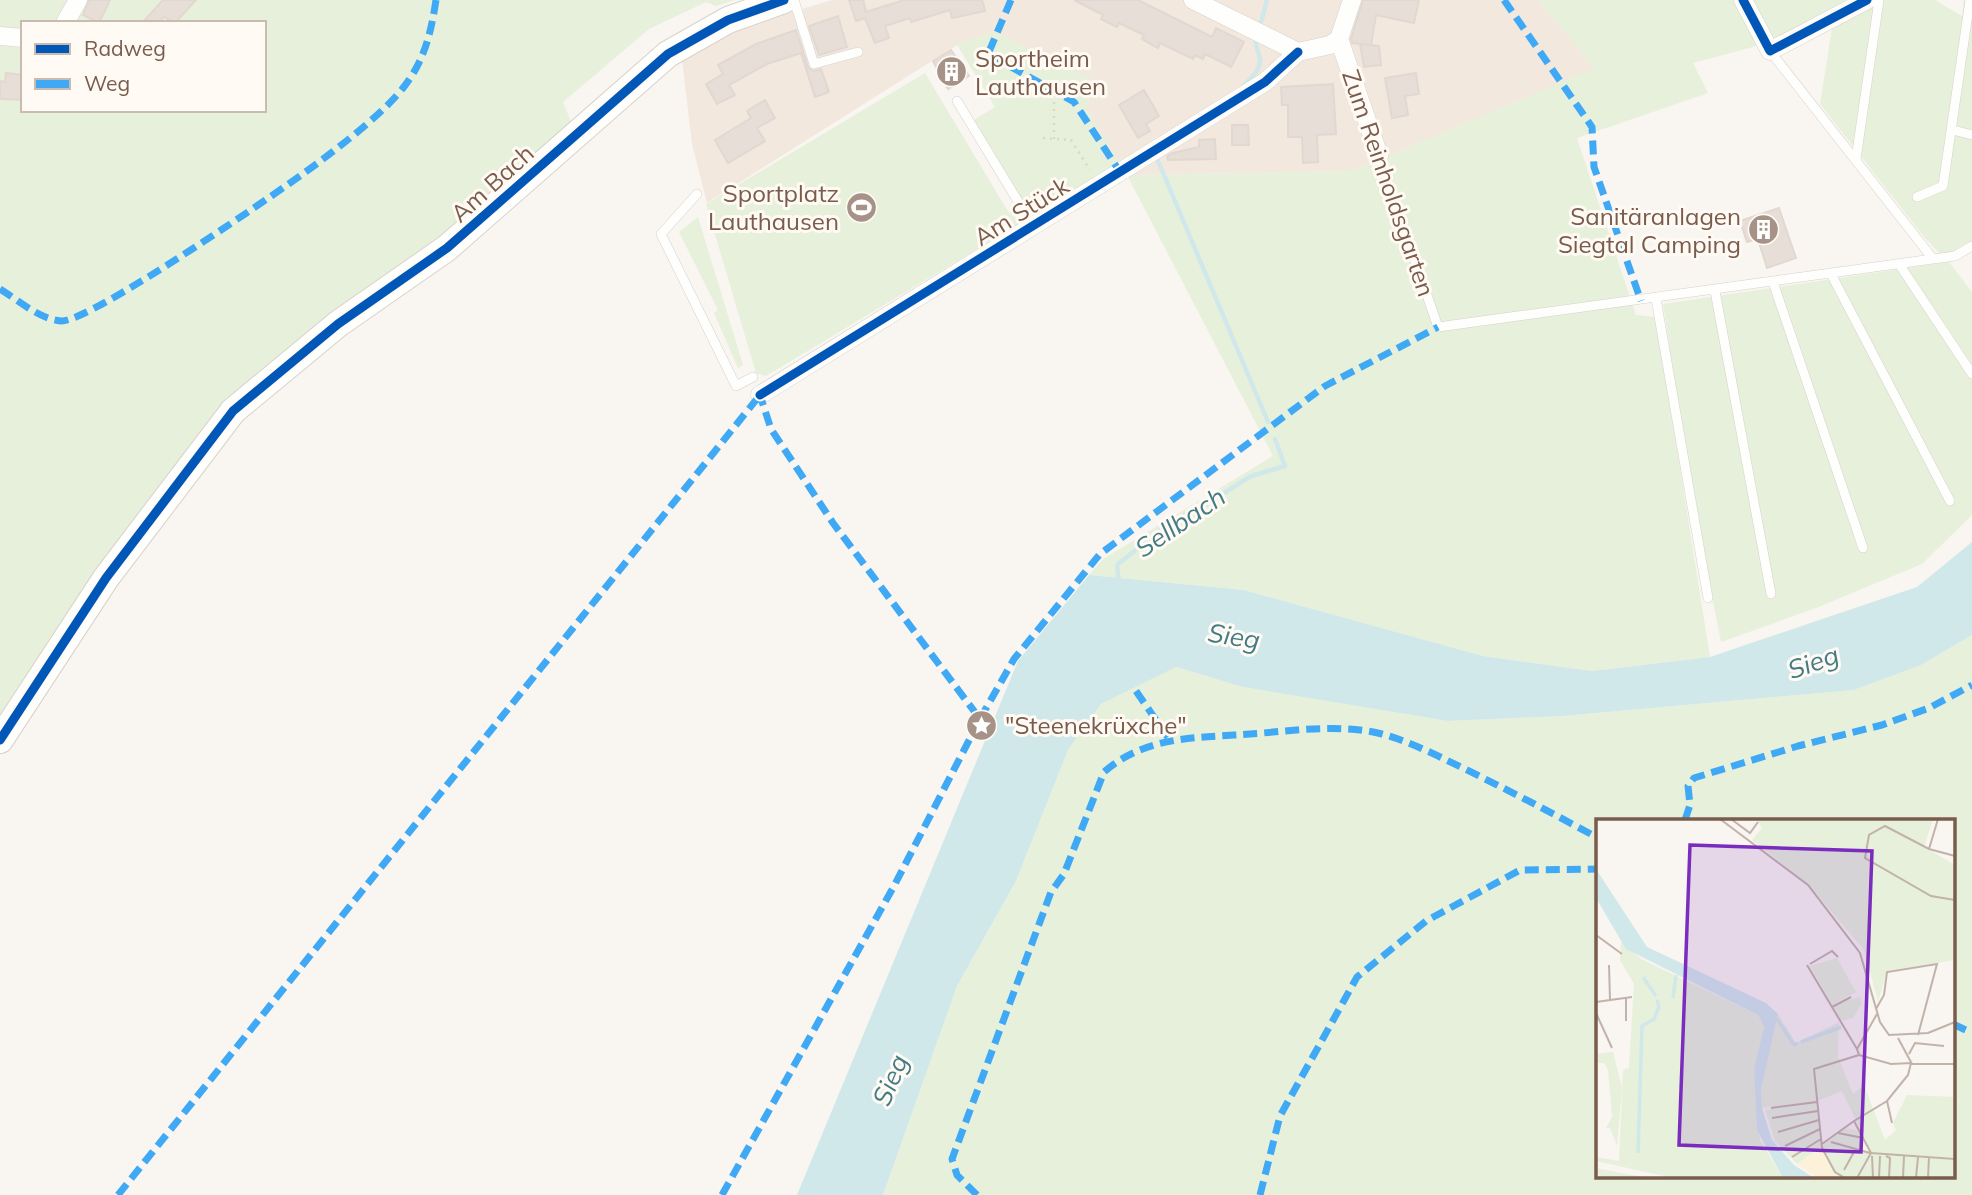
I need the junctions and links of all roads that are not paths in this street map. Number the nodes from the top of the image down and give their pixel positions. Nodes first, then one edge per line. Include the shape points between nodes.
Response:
1 (78, 0) edge
2 (784, 0) edge
3 (794, 0) edge
4 (1193, 0) edge
5 (1352, 0) edge
6 (1743, 0) edge
7 (1867, 0) edge
8 (1879, 0) edge
9 (1970, 0) edge
10 (66, 21) edge
11 (0, 36) edge
12 (21, 38) edge
13 (1339, 38) junction
14 (1968, 45) edge
15 (1770, 51) junction
16 (858, 52) dead end
17 (1298, 52) junction
18 (957, 101) dead end
19 (1953, 130) junction
20 (1972, 135) edge
21 (1380, 156) joint
22 (1856, 159) junction
23 (697, 194) dead end
24 (1917, 197) dead end
25 (1033, 226) junction
26 (1972, 246) edge
27 (1933, 259) junction
28 (1899, 264) junction
29 (1831, 274) junction
30 (1773, 282) junction
31 (1716, 290) junction
32 (1656, 299) junction
33 (1972, 374) edge
34 (753, 377) dead end
35 (760, 395) dead end
36 (1950, 501) dead end
37 (1863, 548) dead end
38 (1771, 594) dead end
39 (1708, 598) dead end
40 (0, 740) edge

1 - 10 street
2 - 40 street, Am Bach via 727,20 668,54 447,248 338,324 233,411 106,578
3 - 16 lane via 814,64
4 - 17 street
5 - 13 street
6 - 15 street
7 - 15 street
8 - 22 lane
9 - 14 lane
11 - 12 street
13 - 17 street via 1330,45
13 - 21 street, Zum Reinholdsgarten
14 - 19 lane
15 - 22 lane
17 - 25 street, Am Stück via 1265,82
18 - 25 lane, Am Stück
19 - 20 lane
19 - 24 lane via 1943,186
21 - 32 lane, Zum Reinholdsgarten via 1438,327
22 - 27 lane
23 - 34 lane via 661,234 736,386
25 - 35 street, Am Stück
26 - 27 lane via 1955,256
27 - 28 lane
28 - 29 lane
28 - 33 lane
29 - 30 lane
29 - 36 lane
30 - 31 lane
30 - 37 lane
31 - 32 lane
31 - 38 lane
32 - 39 lane

